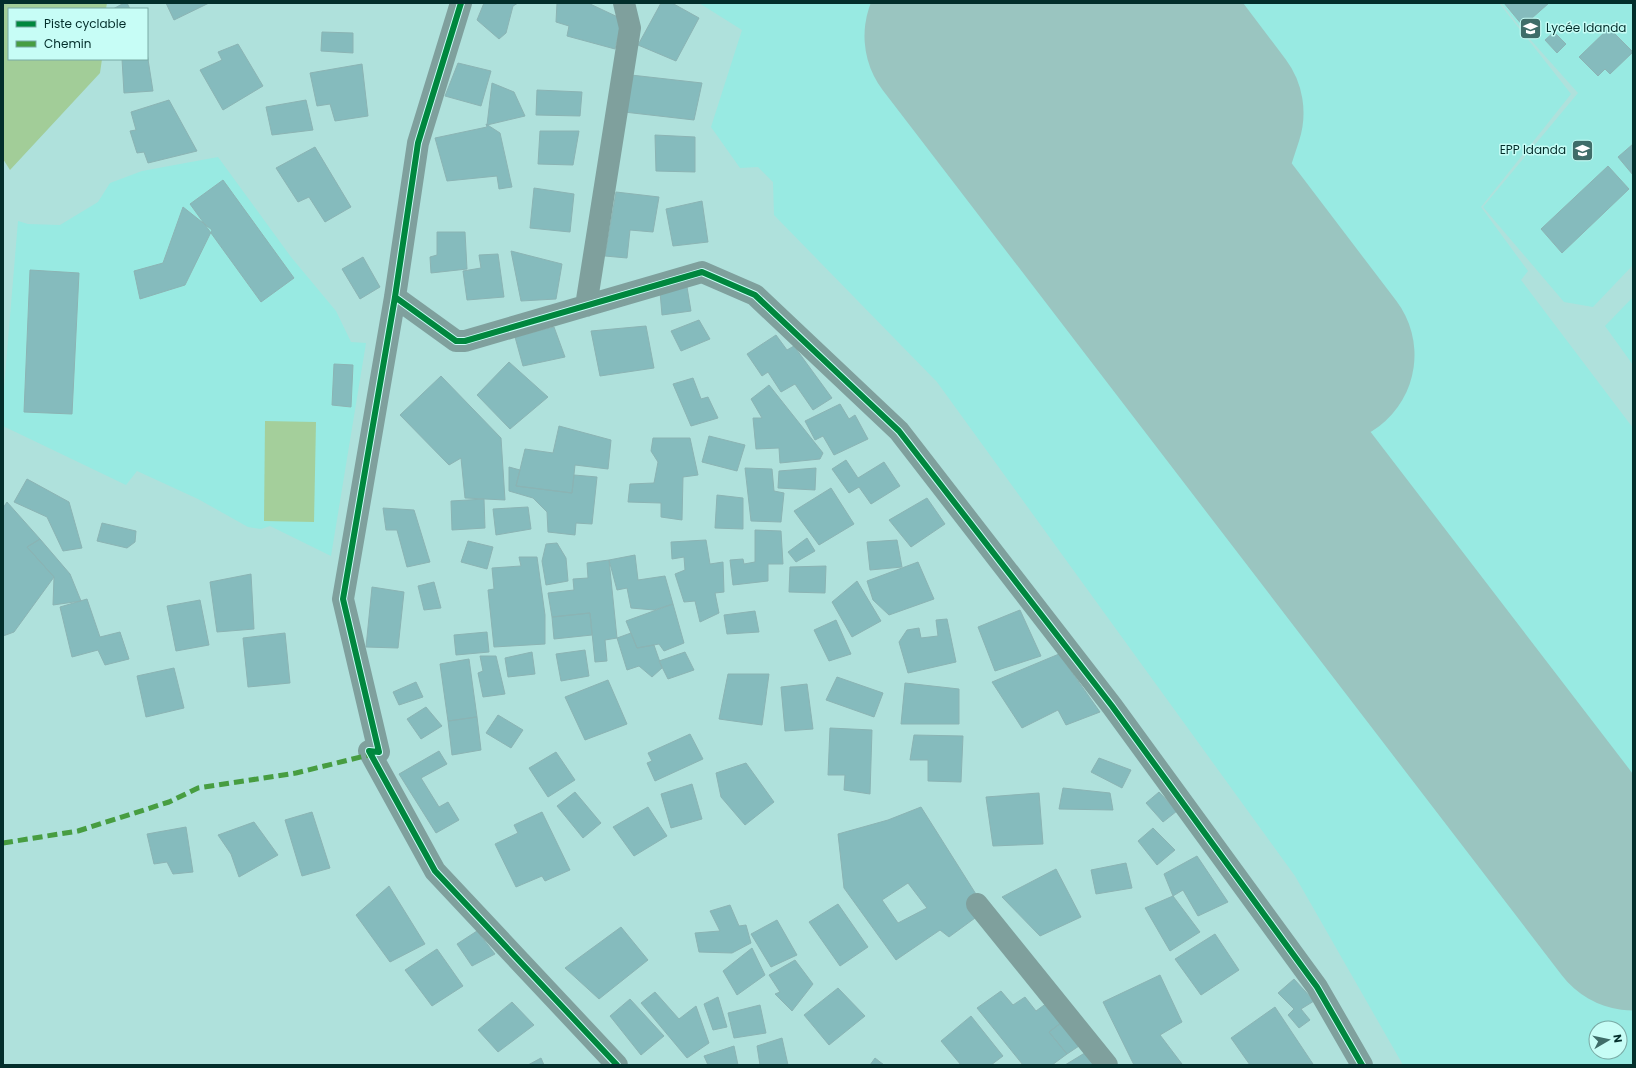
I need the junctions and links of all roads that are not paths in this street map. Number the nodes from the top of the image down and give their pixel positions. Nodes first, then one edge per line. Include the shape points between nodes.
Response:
1 (461, 3) edge
2 (624, 3) edge
3 (395, 297) junction
4 (586, 306) junction
5 (976, 904) dead end
6 (617, 1065) edge
7 (1107, 1065) edge
8 (1362, 1065) edge

1 - 3 street via 418,143
2 - 4 street via 630,28
3 - 4 street via 456,341 465,341
3 - 6 street via 343,599 380,752 369,751 435,871
4 - 8 street via 702,272 754,295 899,431 1112,706 1308,974
5 - 7 street

